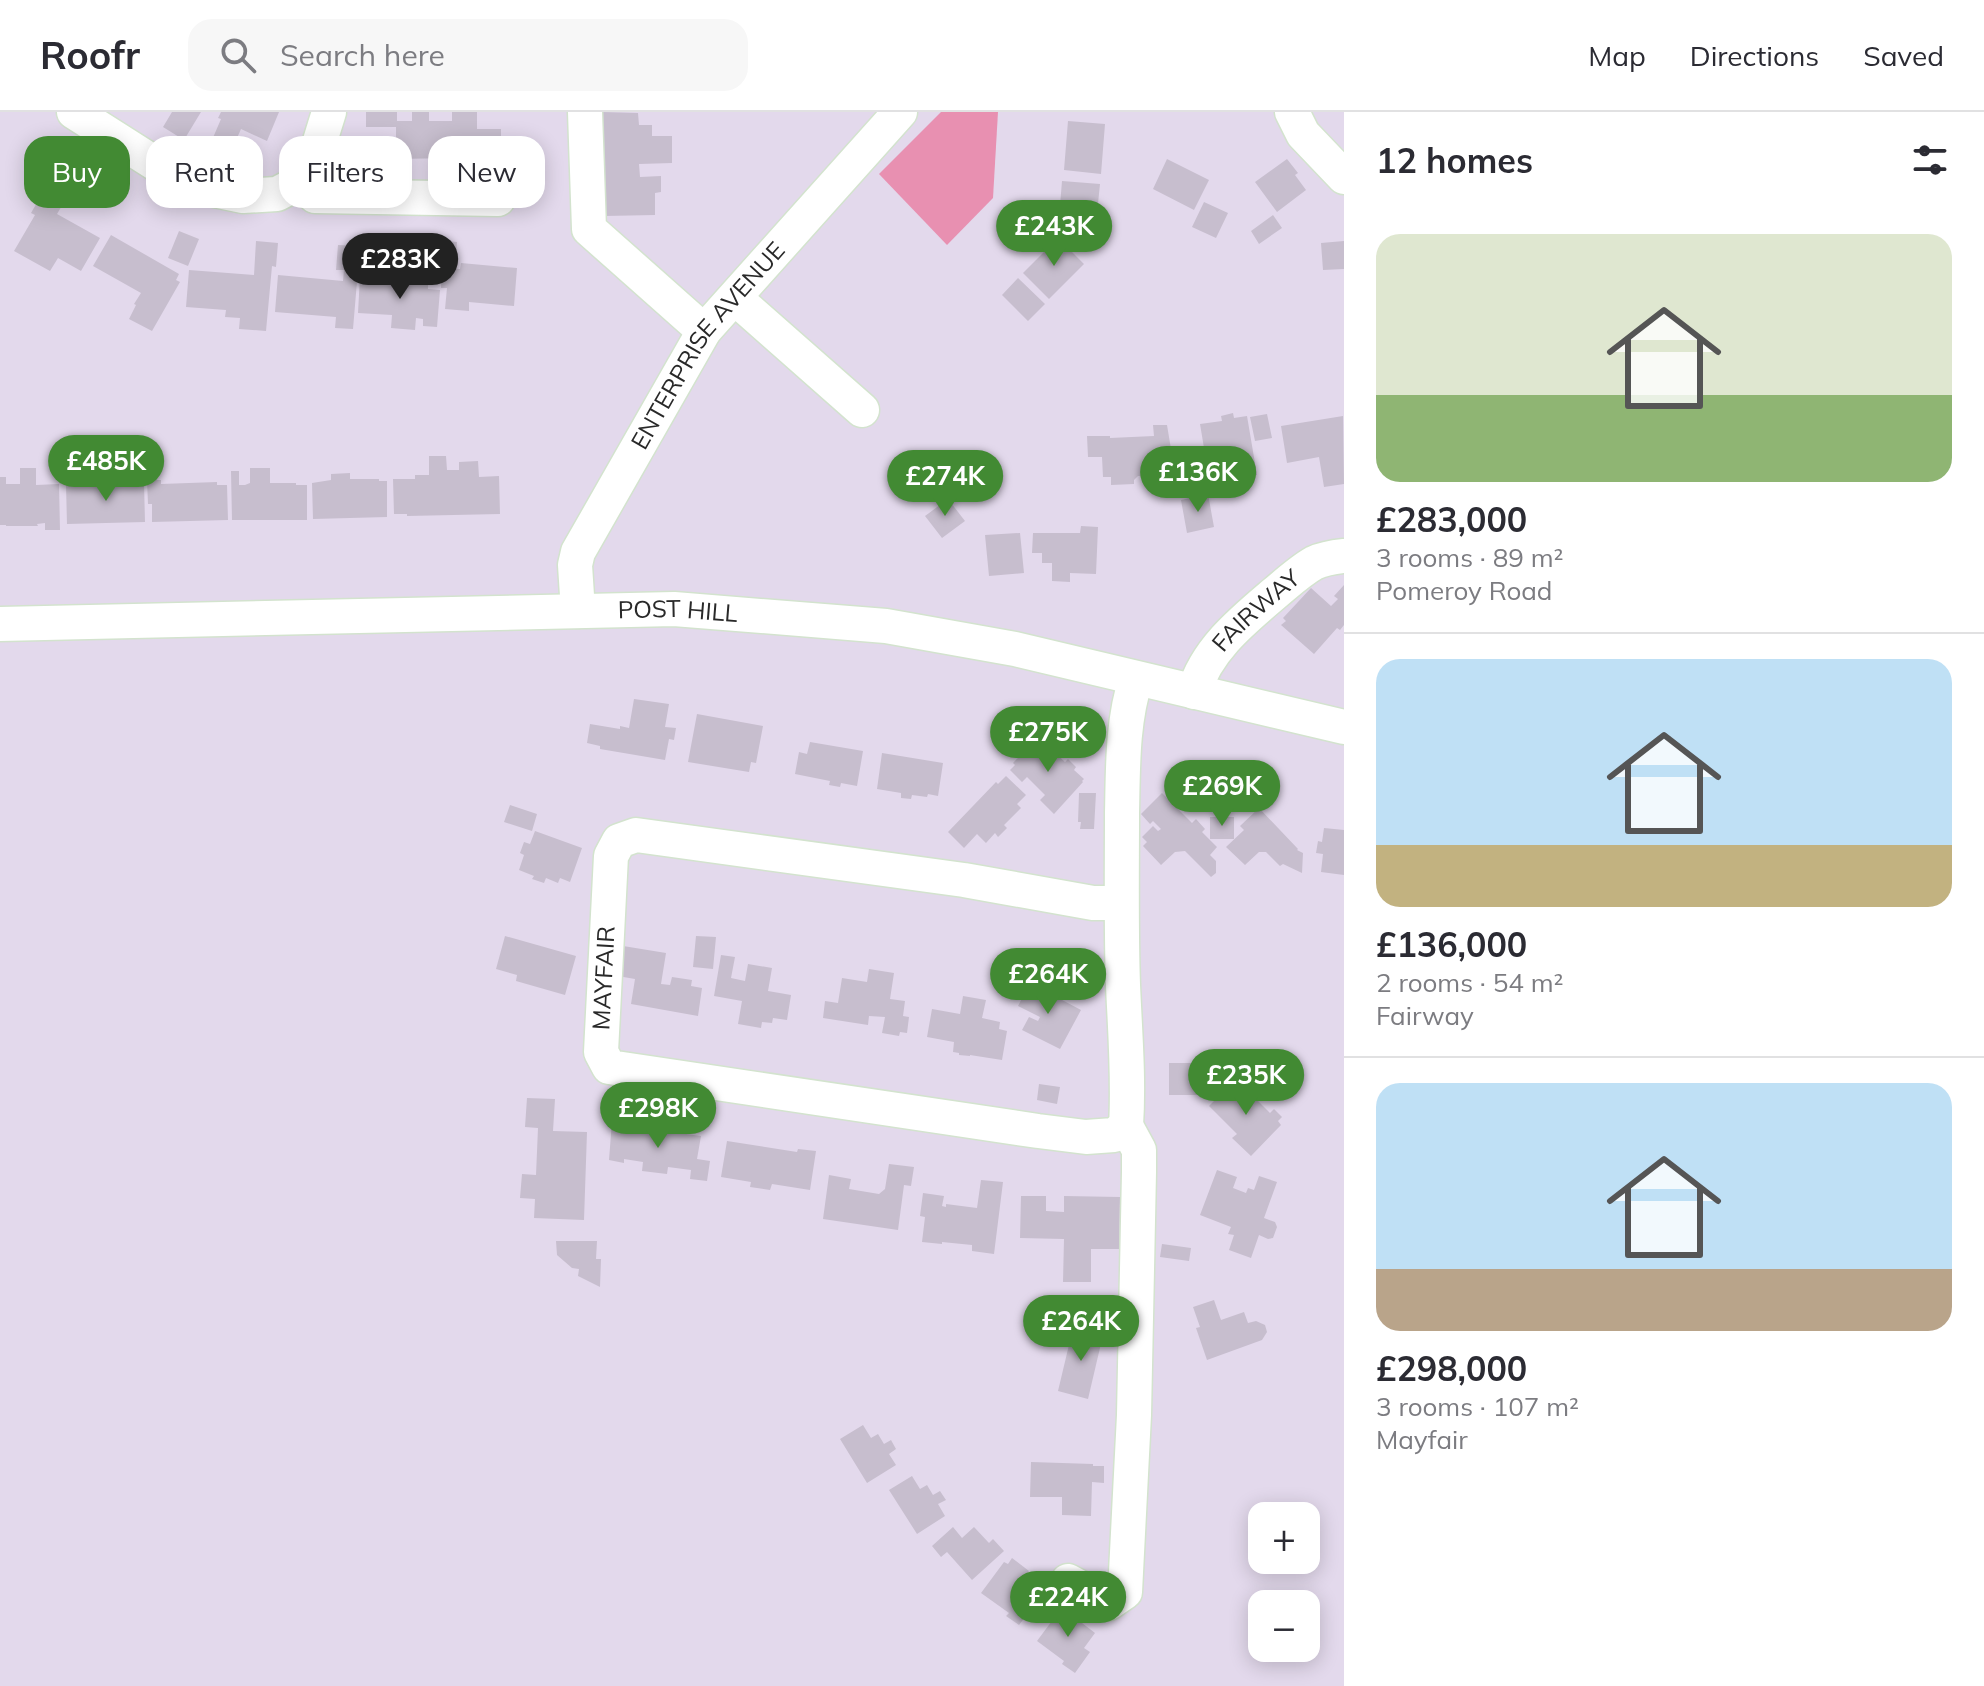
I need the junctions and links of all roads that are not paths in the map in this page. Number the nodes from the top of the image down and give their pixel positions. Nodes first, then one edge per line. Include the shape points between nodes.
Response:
1 (74, 112) edge
2 (329, 112) edge
3 (585, 112) edge
4 (1292, 112) edge
5 (887, 117) edge
6 (322, 136) edge
7 (1344, 177) edge
8 (279, 193) edge
9 (412, 207) edge
10 (458, 208) edge
11 (735, 298) junction
12 (704, 331) junction
13 (862, 410) dead end
14 (1344, 556) edge
15 (578, 611) junction
16 (0, 624) edge
17 (1136, 679) junction
18 (1194, 692) junction
19 (1344, 727) edge
20 (1121, 903) junction
21 (1126, 1126) junction
22 (1068, 1581) dead end

1 - 8 street via 178,178 243,196
2 - 6 street
3 - 12 street via 589,229
4 - 7 street via 1303,134
5 - 11 street, ENTERPRISE AVENUE
9 - 10 street
11 - 12 street, ENTERPRISE AVENUE
11 - 13 street
12 - 15 street, ENTERPRISE AVENUE via 578,552
14 - 18 street, FAIRWAY via 1314,564 1248,615 1213,653
15 - 16 street, POST HILL
15 - 17 street, POST HILL via 674,609 886,626 1015,649
17 - 18 street, POST HILL
17 - 20 street via 1126,731
18 - 19 street, POST HILL
20 - 21 street
20 - 21 street, MAYFAIR via 636,835 619,841 611,856 601,1052 609,1067 1050,1132 1114,1135
21 - 22 street via 1139,1150 1139,1172 1125,1592 1109,1603

